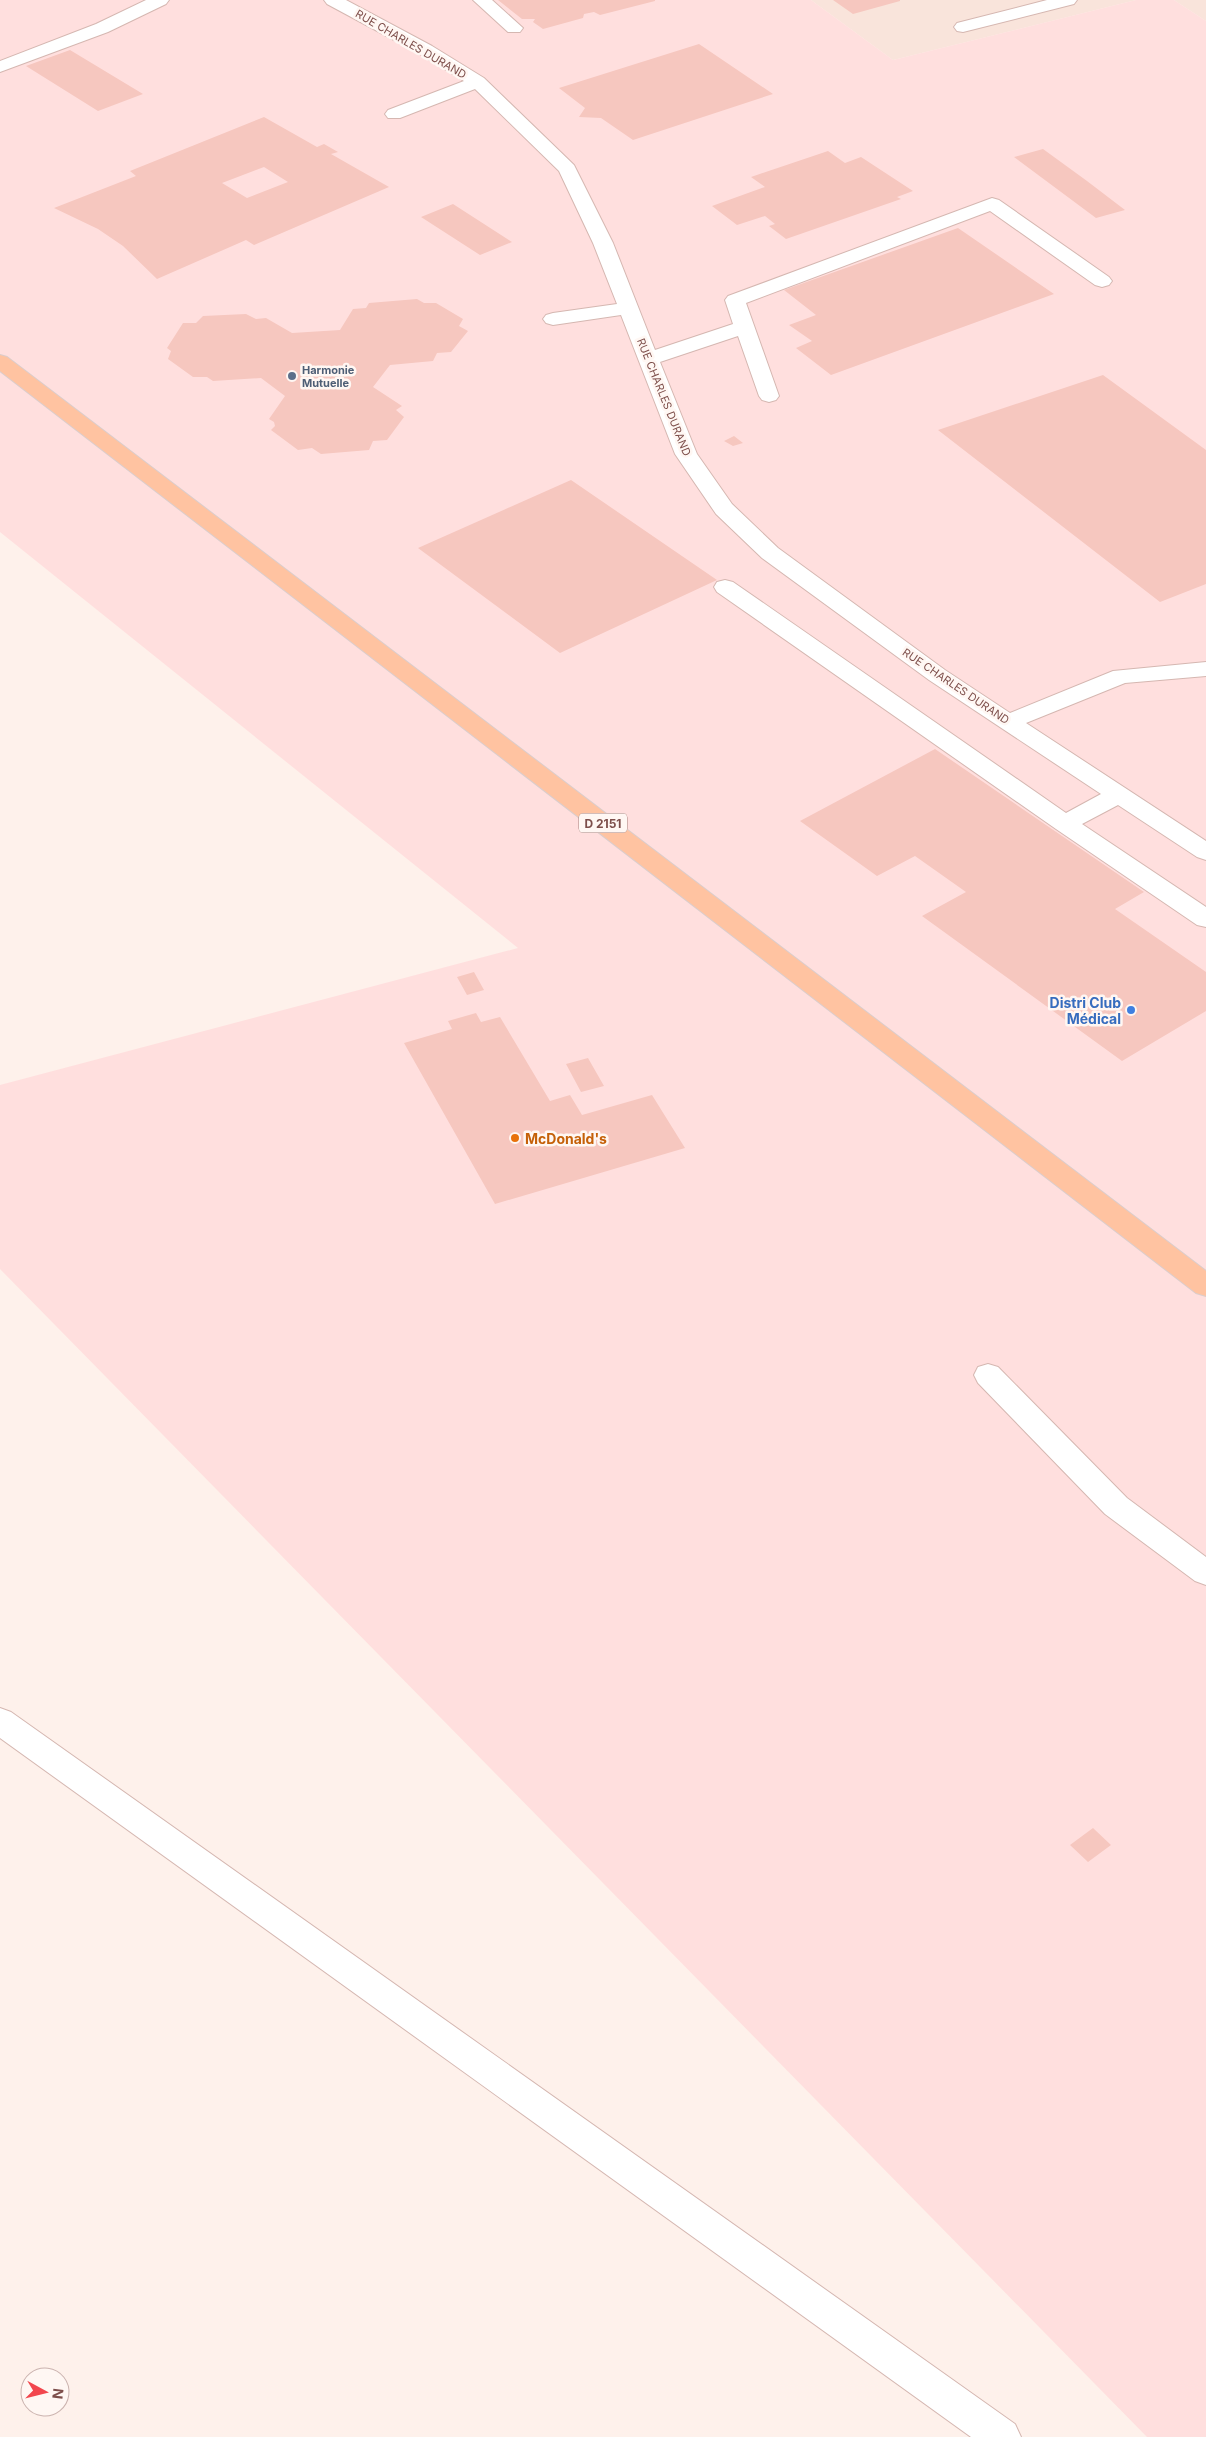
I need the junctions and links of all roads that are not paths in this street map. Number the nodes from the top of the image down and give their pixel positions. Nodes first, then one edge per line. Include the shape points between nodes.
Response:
1 (160, 0) edge
2 (332, 0) edge
3 (482, 0) edge
4 (1068, 0) edge
5 (963, 27) dead end
6 (514, 28) dead end
7 (0, 67) edge
8 (478, 82) junction
9 (394, 114) dead end
10 (1102, 281) dead end
11 (628, 308) junction
12 (553, 319) dead end
13 (744, 327) junction
14 (648, 359) junction
15 (0, 361) edge
16 (769, 396) dead end
17 (725, 587) dead end
18 (1206, 669) edge
19 (1008, 722) junction
20 (1119, 794) junction
21 (1066, 824) junction
22 (1206, 852) edge
23 (1206, 919) edge
24 (1206, 1286) edge
25 (988, 1375) dead end
26 (1206, 1573) edge
27 (0, 1722) edge
28 (1002, 2437) edge

1 - 7 street via 102,28
2 - 8 street, RUE CHARLES DURAND
3 - 6 street
4 - 5 street
8 - 9 street
8 - 11 street, RUE CHARLES DURAND via 567,169 603,243
10 - 13 street via 992,204 735,300
11 - 12 street
11 - 14 street, RUE CHARLES DURAND
13 - 14 street
13 - 16 street
14 - 19 street, RUE CHARLES DURAND via 686,454 724,509 770,553 937,675
15 - 24 main road, D 2151
17 - 21 street
18 - 19 street via 1121,676
19 - 20 street, RUE CHARLES DURAND
20 - 21 street
20 - 22 street, RUE CHARLES DURAND
21 - 23 street
25 - 26 street via 1116,1506
27 - 28 street

